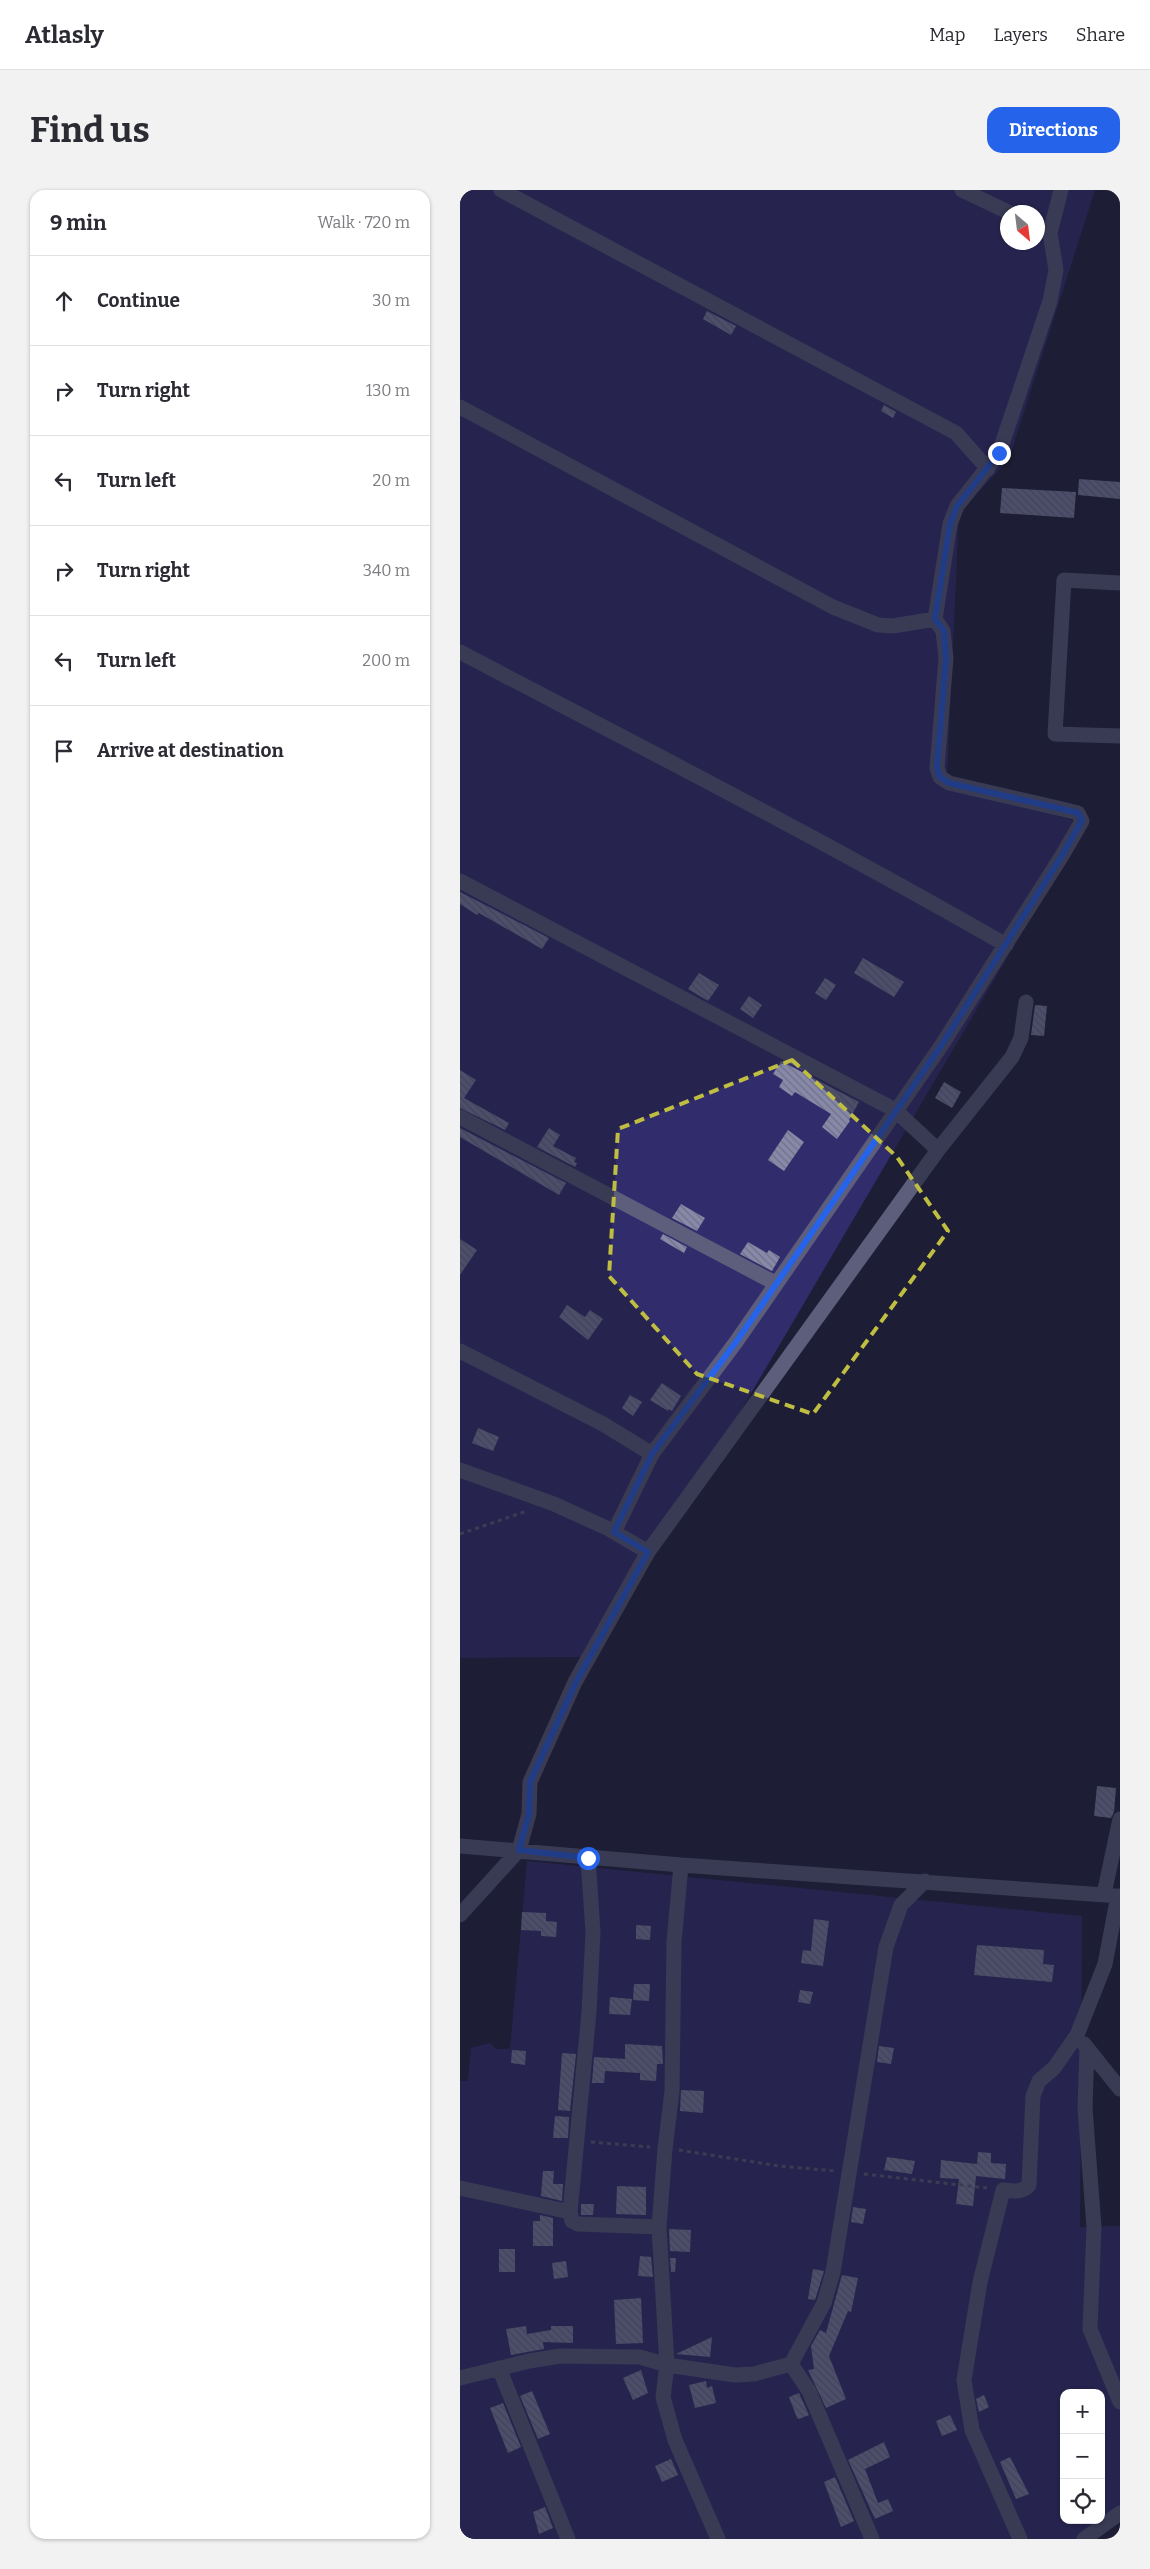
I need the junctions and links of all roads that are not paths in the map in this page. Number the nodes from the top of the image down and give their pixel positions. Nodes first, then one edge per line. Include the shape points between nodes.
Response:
1 (501, 190) edge
2 (962, 190) edge
3 (1061, 190) edge
4 (1000, 208) edge
5 (1045, 228) edge
6 (1045, 233) edge
7 (460, 407) edge
8 (988, 468) junction
9 (1120, 583) edge
10 (935, 619) junction
11 (460, 652) edge
12 (1120, 736) edge
13 (460, 881) edge
14 (1006, 945) junction
15 (1026, 1002) dead end
16 (895, 1110) junction
17 (460, 1117) edge
18 (938, 1150) junction
19 (775, 1283) junction
20 (460, 1351) edge
21 (652, 1454) junction
22 (460, 1470) edge
23 (614, 1532) junction
24 (648, 1552) junction
25 (1120, 1818) edge
26 (460, 1846) edge
27 (519, 1850) junction
28 (588, 1858) junction
29 (681, 1865) junction
30 (925, 1881) junction
31 (1114, 1895) edge
32 (460, 1915) edge
33 (1077, 2035) junction
34 (1087, 2048) junction
35 (1120, 2090) edge
36 (460, 2188) edge
37 (570, 2212) junction
38 (659, 2227) junction
39 (791, 2364) junction
40 (667, 2365) junction
41 (499, 2368) junction
42 (460, 2378) edge
43 (1120, 2402) edge
44 (1120, 2513) edge
45 (568, 2539) edge
46 (718, 2539) edge
47 (872, 2539) edge
48 (1020, 2539) edge
49 (1084, 2539) edge

1 - 8 street via 956,433
2 - 4 street
3 - 5 street
6 - 8 street via 1056,270 1050,300 999,453
7 - 10 street via 833,607 878,625 893,626
8 - 10 street via 957,506 950,524
9 - 12 street via 1064,580 1054,734
10 - 14 street via 944,631 946,658 937,768 940,777 970,789 1078,813 1082,820
11 - 14 street via 766,811
13 - 16 street
14 - 16 street
15 - 18 street via 1021,1038 1012,1057
16 - 18 street
16 - 19 street
17 - 19 street
18 - 24 street
19 - 21 street via 736,1342
20 - 21 street via 603,1424
21 - 23 street
22 - 23 street via 554,1504
23 - 24 street
24 - 27 street via 576,1682 530,1782 529,1814
25 - 31 street
26 - 27 street
27 - 28 street
27 - 32 street
28 - 29 street
28 - 37 street via 593,1941
29 - 30 street
29 - 38 street via 674,1942 672,2091
30 - 31 street
30 - 39 street via 901,1905 886,1947 833,2272 824,2303
31 - 33 street via 1105,1964
33 - 34 street
33 - 48 street via 1054,2068 1039,2082 1033,2096 1029,2185 1018,2191 1003,2190 980,2282 964,2380 972,2430
34 - 35 street
34 - 43 street via 1085,2108 1094,2227 1090,2329
36 - 37 street
37 - 38 street via 572,2221 578,2224
38 - 40 street
39 - 40 street via 754,2374 735,2375
39 - 47 street via 809,2391
40 - 41 street via 640,2358 560,2356
40 - 46 street via 663,2397 670,2423
41 - 42 street
41 - 45 street
44 - 49 street

